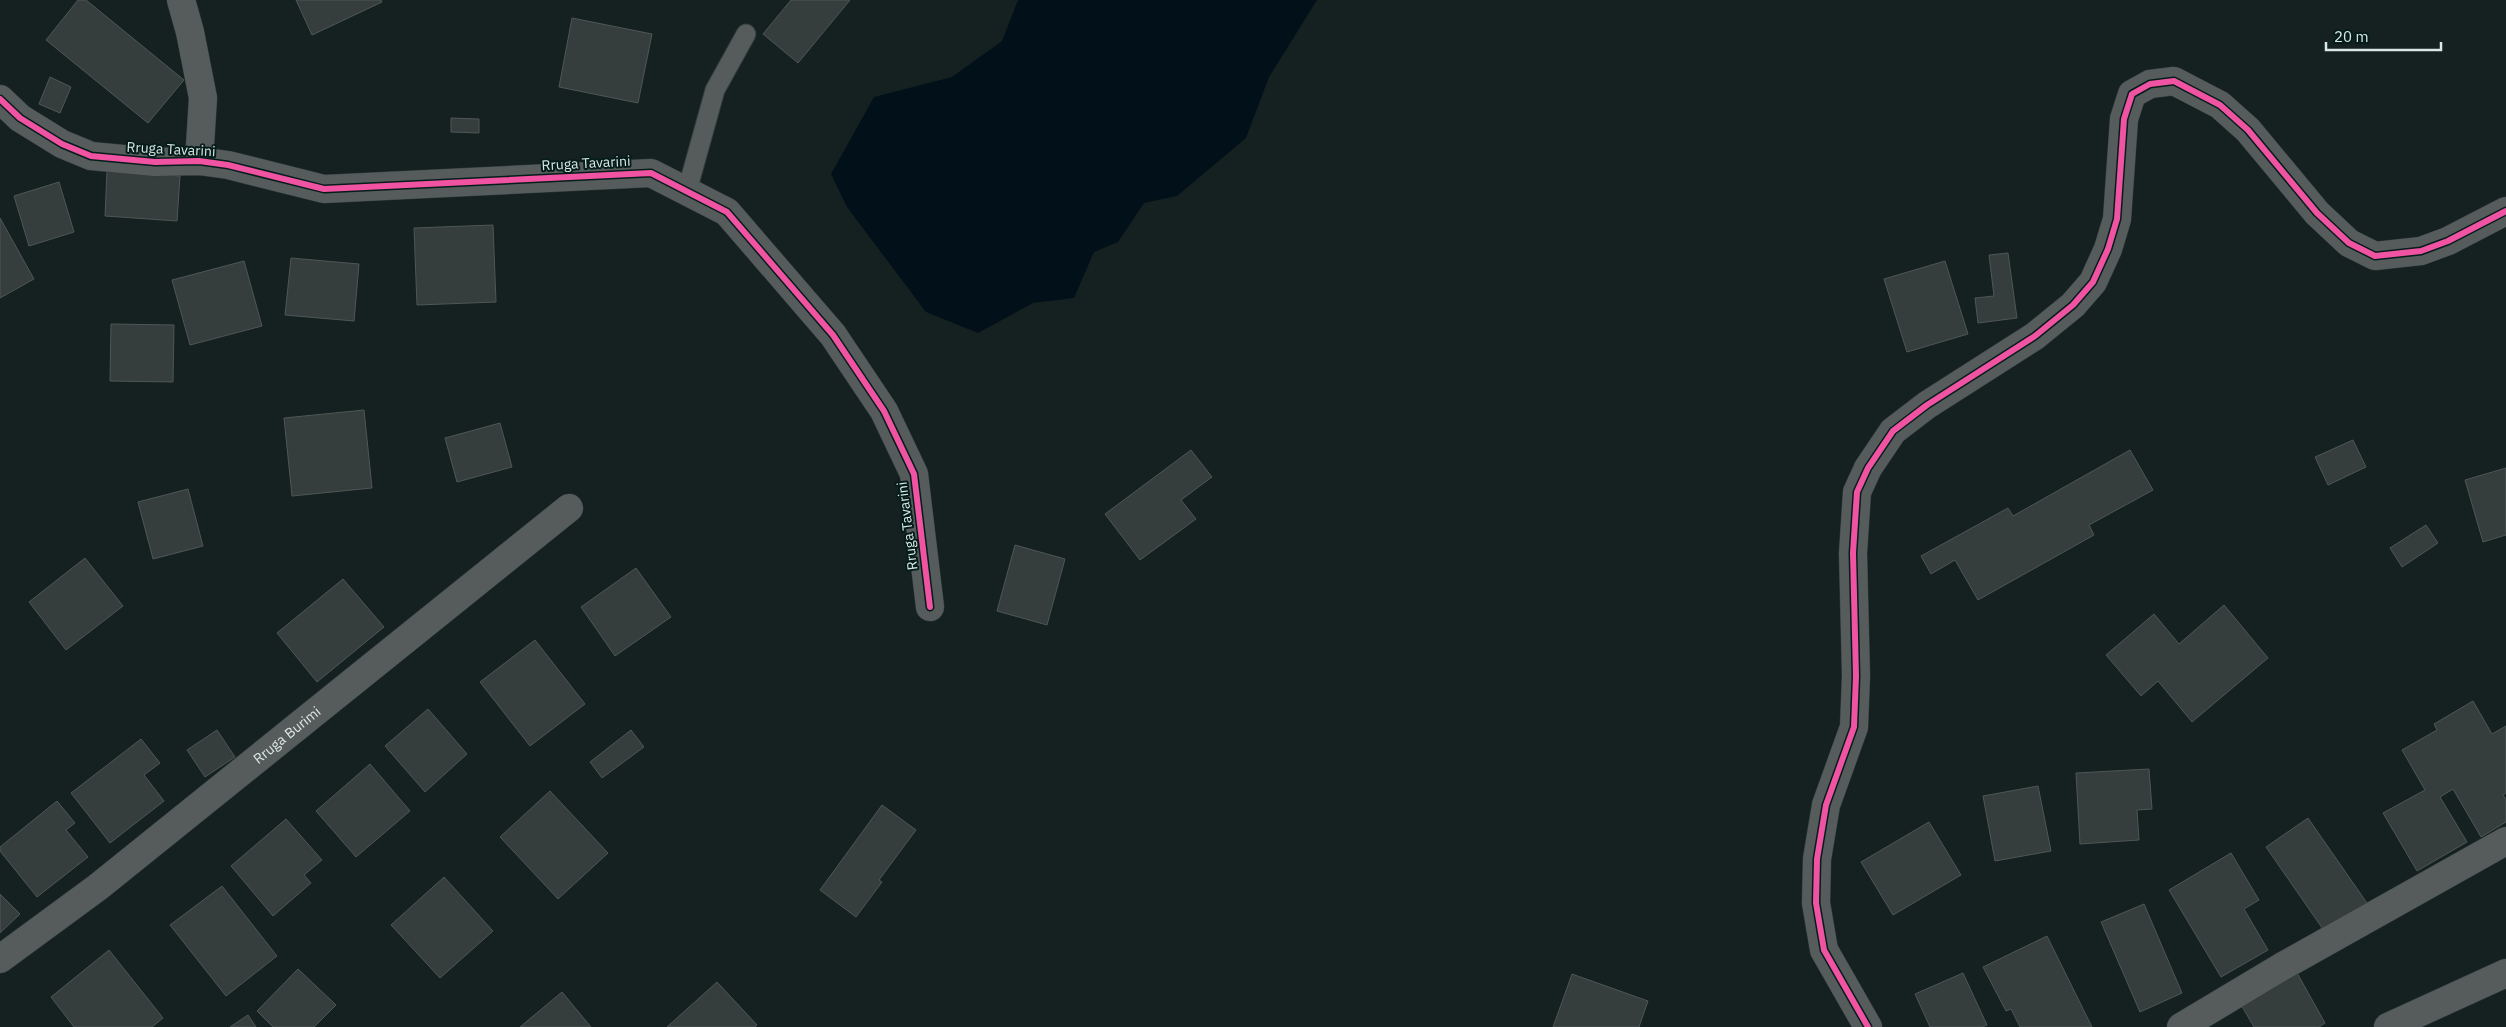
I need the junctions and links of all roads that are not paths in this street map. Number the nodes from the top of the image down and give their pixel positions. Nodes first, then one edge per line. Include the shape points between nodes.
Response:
1 (181, 0) edge
2 (746, 34) dead end
3 (0, 99) edge
4 (199, 160) junction
5 (687, 191) junction
6 (2506, 211) edge
7 (569, 508) dead end
8 (930, 607) dead end
9 (2506, 841) edge
10 (0, 959) edge
11 (2506, 973) edge
12 (1868, 1027) edge
13 (2181, 1027) edge
14 (2388, 1027) edge

1 - 4 street via 202,98
2 - 5 lane via 715,90
3 - 4 street, Rruga Tavarini via 20,118 62,144 91,156 155,162
4 - 5 street, Rruga Tavarini via 324,189 651,173
5 - 8 street, Rruga Tavarini via 727,212 833,334 884,411 914,474
6 - 12 street via 2421,251 2375,256 2349,243 2317,213 2248,130 2220,105 2174,81 2150,84 2132,94 2124,119 2117,219 2093,282 2073,305 2035,336 1927,405 1893,431 1868,468 1857,492 1853,553 1854,727 1826,805 1816,859 1816,903 1824,950
7 - 10 street, Rruga Burimi via 227,785
9 - 13 street
11 - 14 street

